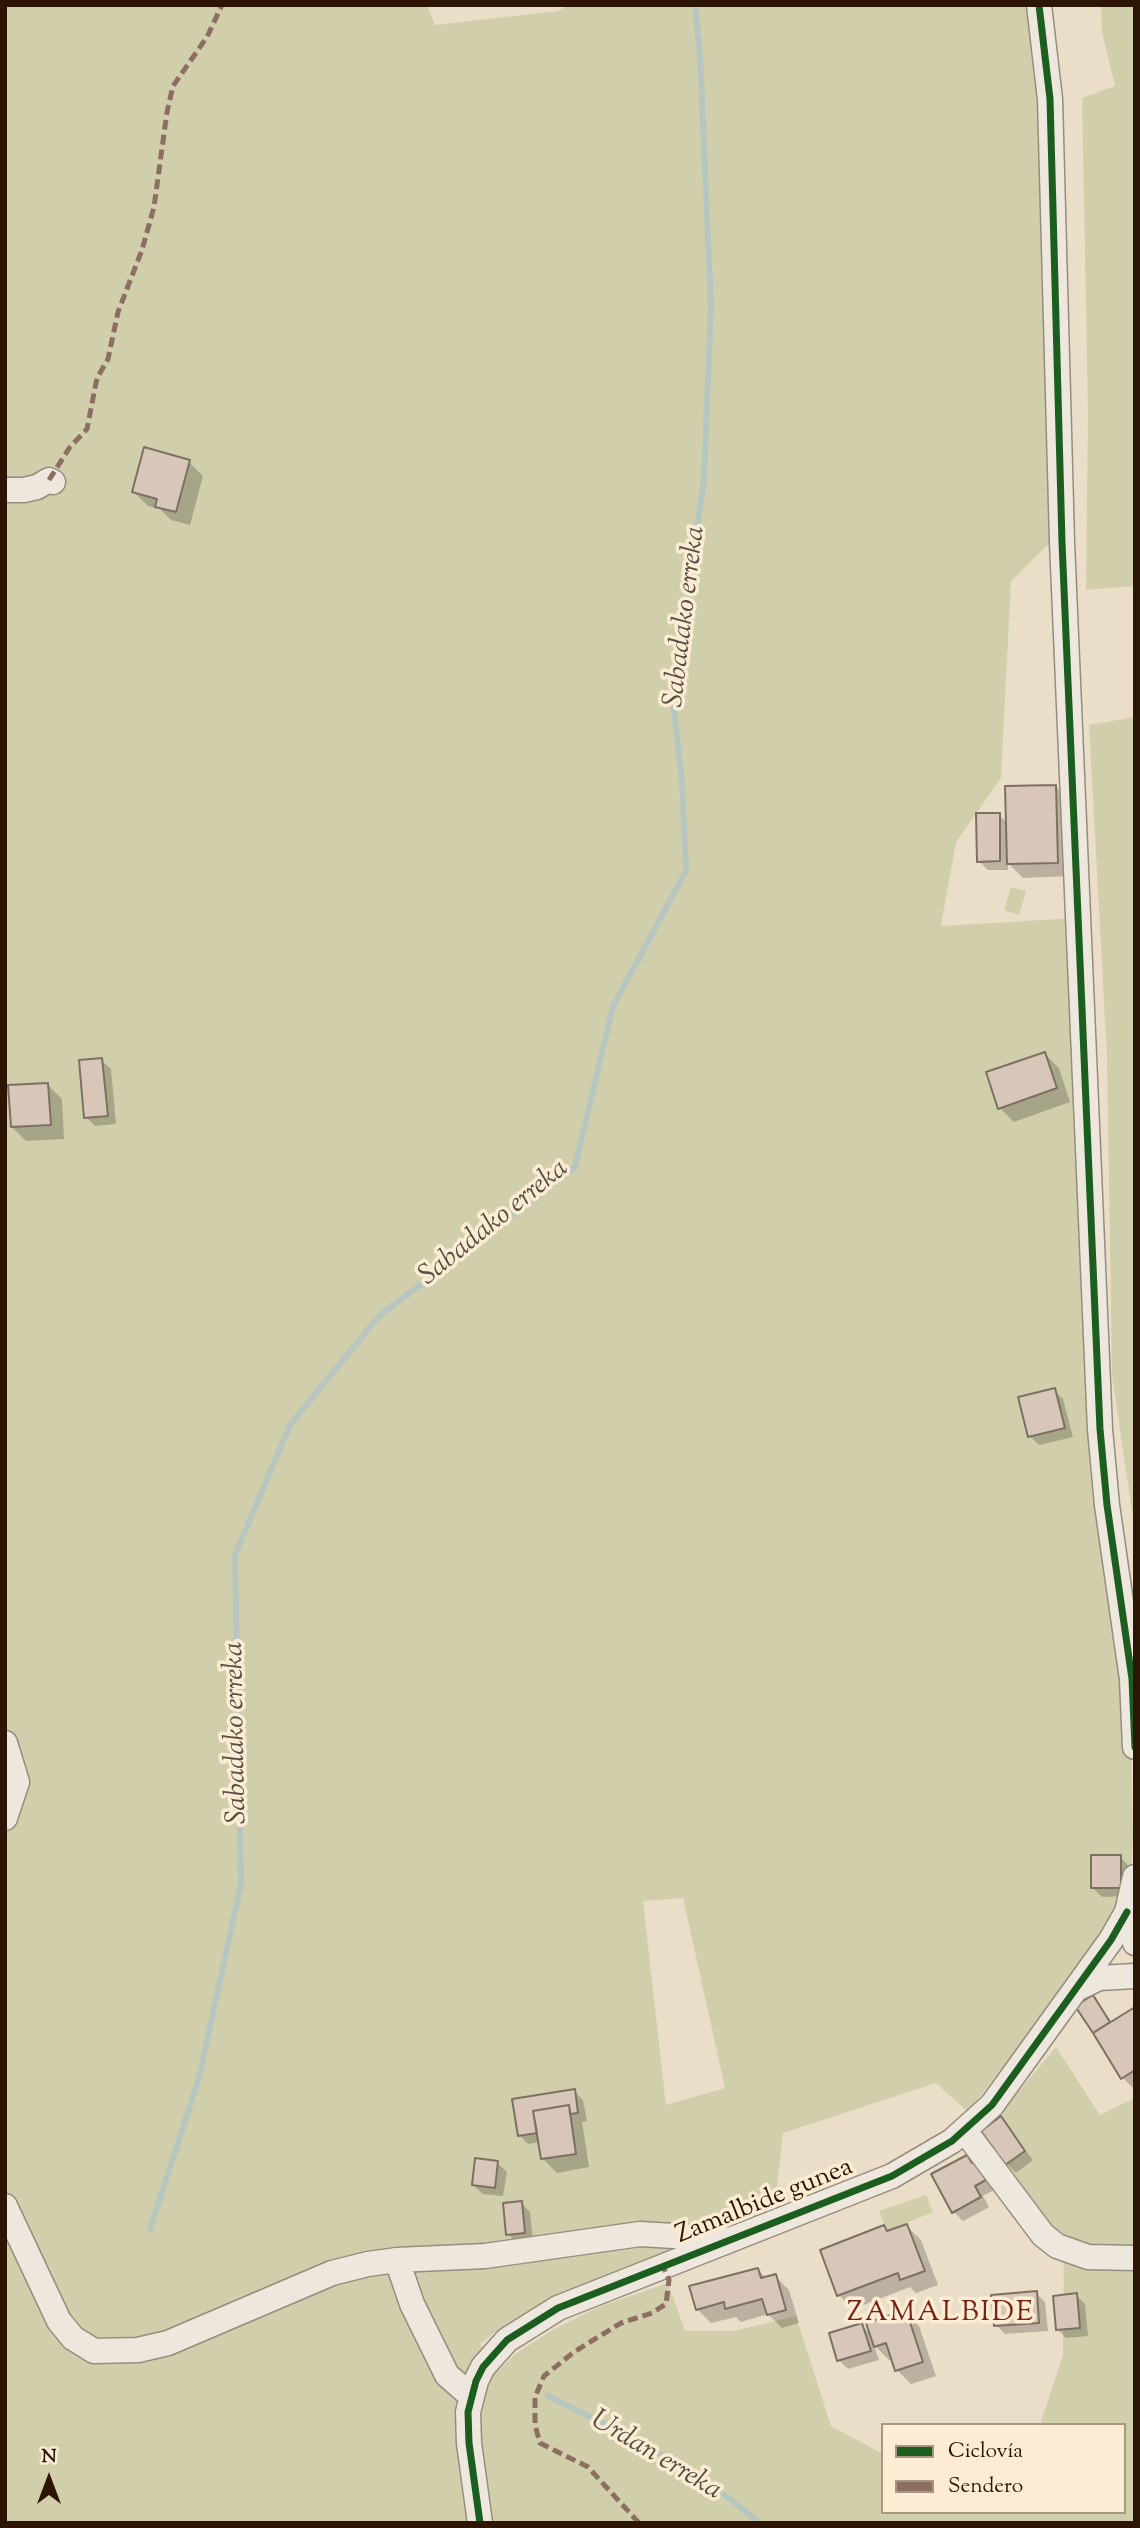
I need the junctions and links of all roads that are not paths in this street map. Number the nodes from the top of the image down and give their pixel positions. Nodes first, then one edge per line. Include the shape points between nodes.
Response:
1 (1040, 5) edge
2 (52, 482) dead end
3 (5, 490) edge
4 (5, 1743) edge
5 (1135, 1747) edge
6 (5, 1818) edge
7 (1135, 1877) edge
8 (1127, 1912) junction
9 (1135, 1943) edge
10 (1135, 1962) edge
11 (1092, 1966) junction
12 (1135, 1976) edge
13 (1076, 1989) junction
14 (965, 2131) junction
15 (5, 2206) edge
16 (733, 2239) junction
17 (1135, 2258) edge
18 (397, 2260) junction
19 (471, 2396) junction
20 (481, 2523) edge

1 - 5 street via 1050,99 1062,542 1100,1429 1132,1679
2 - 3 street via 24,491
4 - 6 street via 18,1782
7 - 8 street
8 - 9 street
8 - 11 street, Zamalbide gunea
10 - 11 street via 1112,1960
11 - 13 street, Zamalbide gunea
12 - 13 street via 1099,1978
13 - 14 street, Zamalbide gunea via 992,2105
14 - 16 street, Zamalbide gunea via 892,2176
14 - 17 street via 1042,2235 1088,2257
15 - 18 street via 60,2321 73,2338 94,2351 138,2350 168,2343 332,2273
16 - 18 street via 640,2234 485,2256
16 - 19 street, Zamalbide gunea via 558,2308 522,2329 488,2360
18 - 19 street via 412,2304 447,2375
19 - 20 street, Zamalbide gunea via 467,2427

